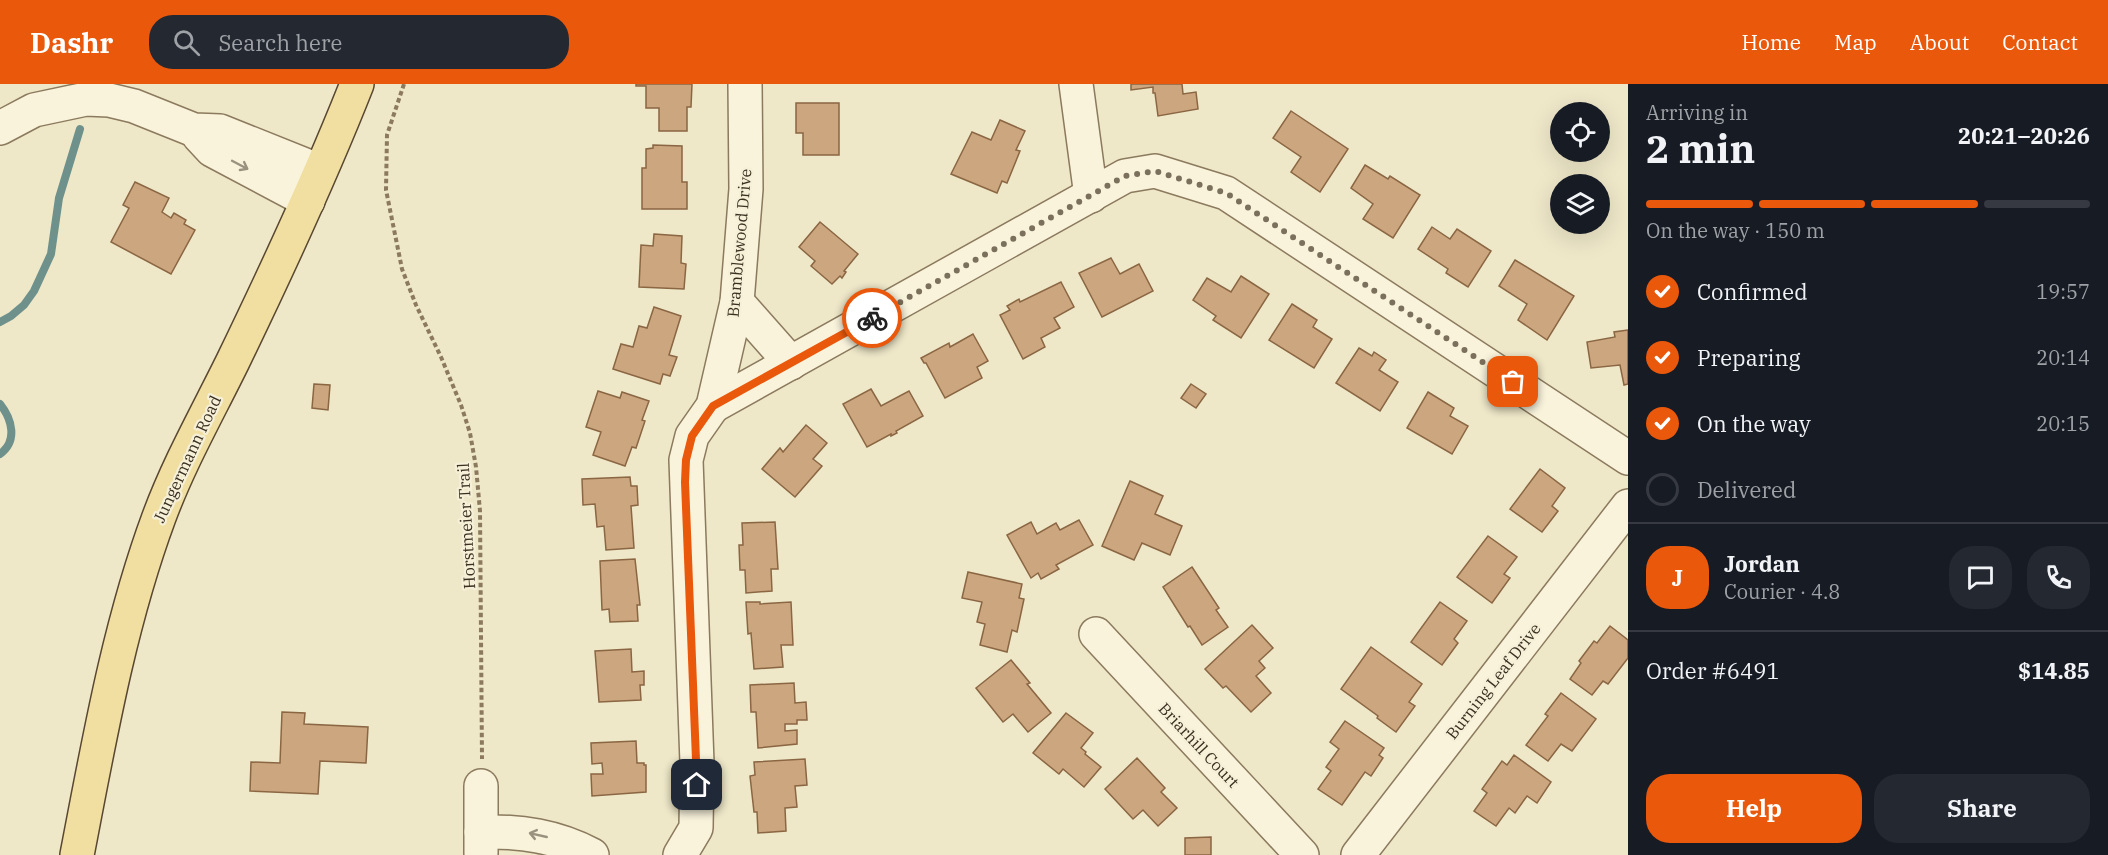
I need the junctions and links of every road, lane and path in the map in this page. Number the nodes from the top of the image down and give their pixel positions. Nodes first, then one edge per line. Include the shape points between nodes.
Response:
1 (357, 84) edge
2 (404, 84) edge
3 (745, 84) edge
4 (1076, 84) edge
5 (0, 128) edge
6 (194, 130) junction
7 (320, 171) junction
8 (1090, 196) junction
9 (308, 201) junction
10 (737, 302) junction
11 (791, 363) junction
12 (713, 406) junction
13 (1628, 458) edge
14 (1628, 506) edge
15 (1096, 634) dead end
16 (481, 786) joint
17 (481, 844) edge
18 (77, 855) edge
19 (592, 855) edge
20 (680, 855) edge
21 (1302, 855) edge
22 (1358, 855) edge

1 - 7 main road, Jungermann Road
2 - 16 path, Horstmeier Trail via 387,135 386,190 402,268 461,405 476,467 480,511
3 - 10 street, Bramblewood Drive via 746,189
4 - 8 street
5 - 6 street via 34,110 86,99 134,106
6 - 7 street via 220,132
6 -> 9 street via 212,150
7 - 9 main road, Jungermann Road
8 - 11 street
8 - 13 street via 1125,176 1155,171 1226,193
9 - 18 main road, Jungermann Road via 160,514 128,620
10 - 11 street
10 - 12 street, Bramblewood Drive
11 - 12 street
12 - 20 street, Bramblewood Drive via 692,436 686,460 697,763 696,828
14 - 22 street, Burning Leaf Drive
15 - 21 street, Briarhill Court
16 - 17 street
19 -> 17 street via 528,833

